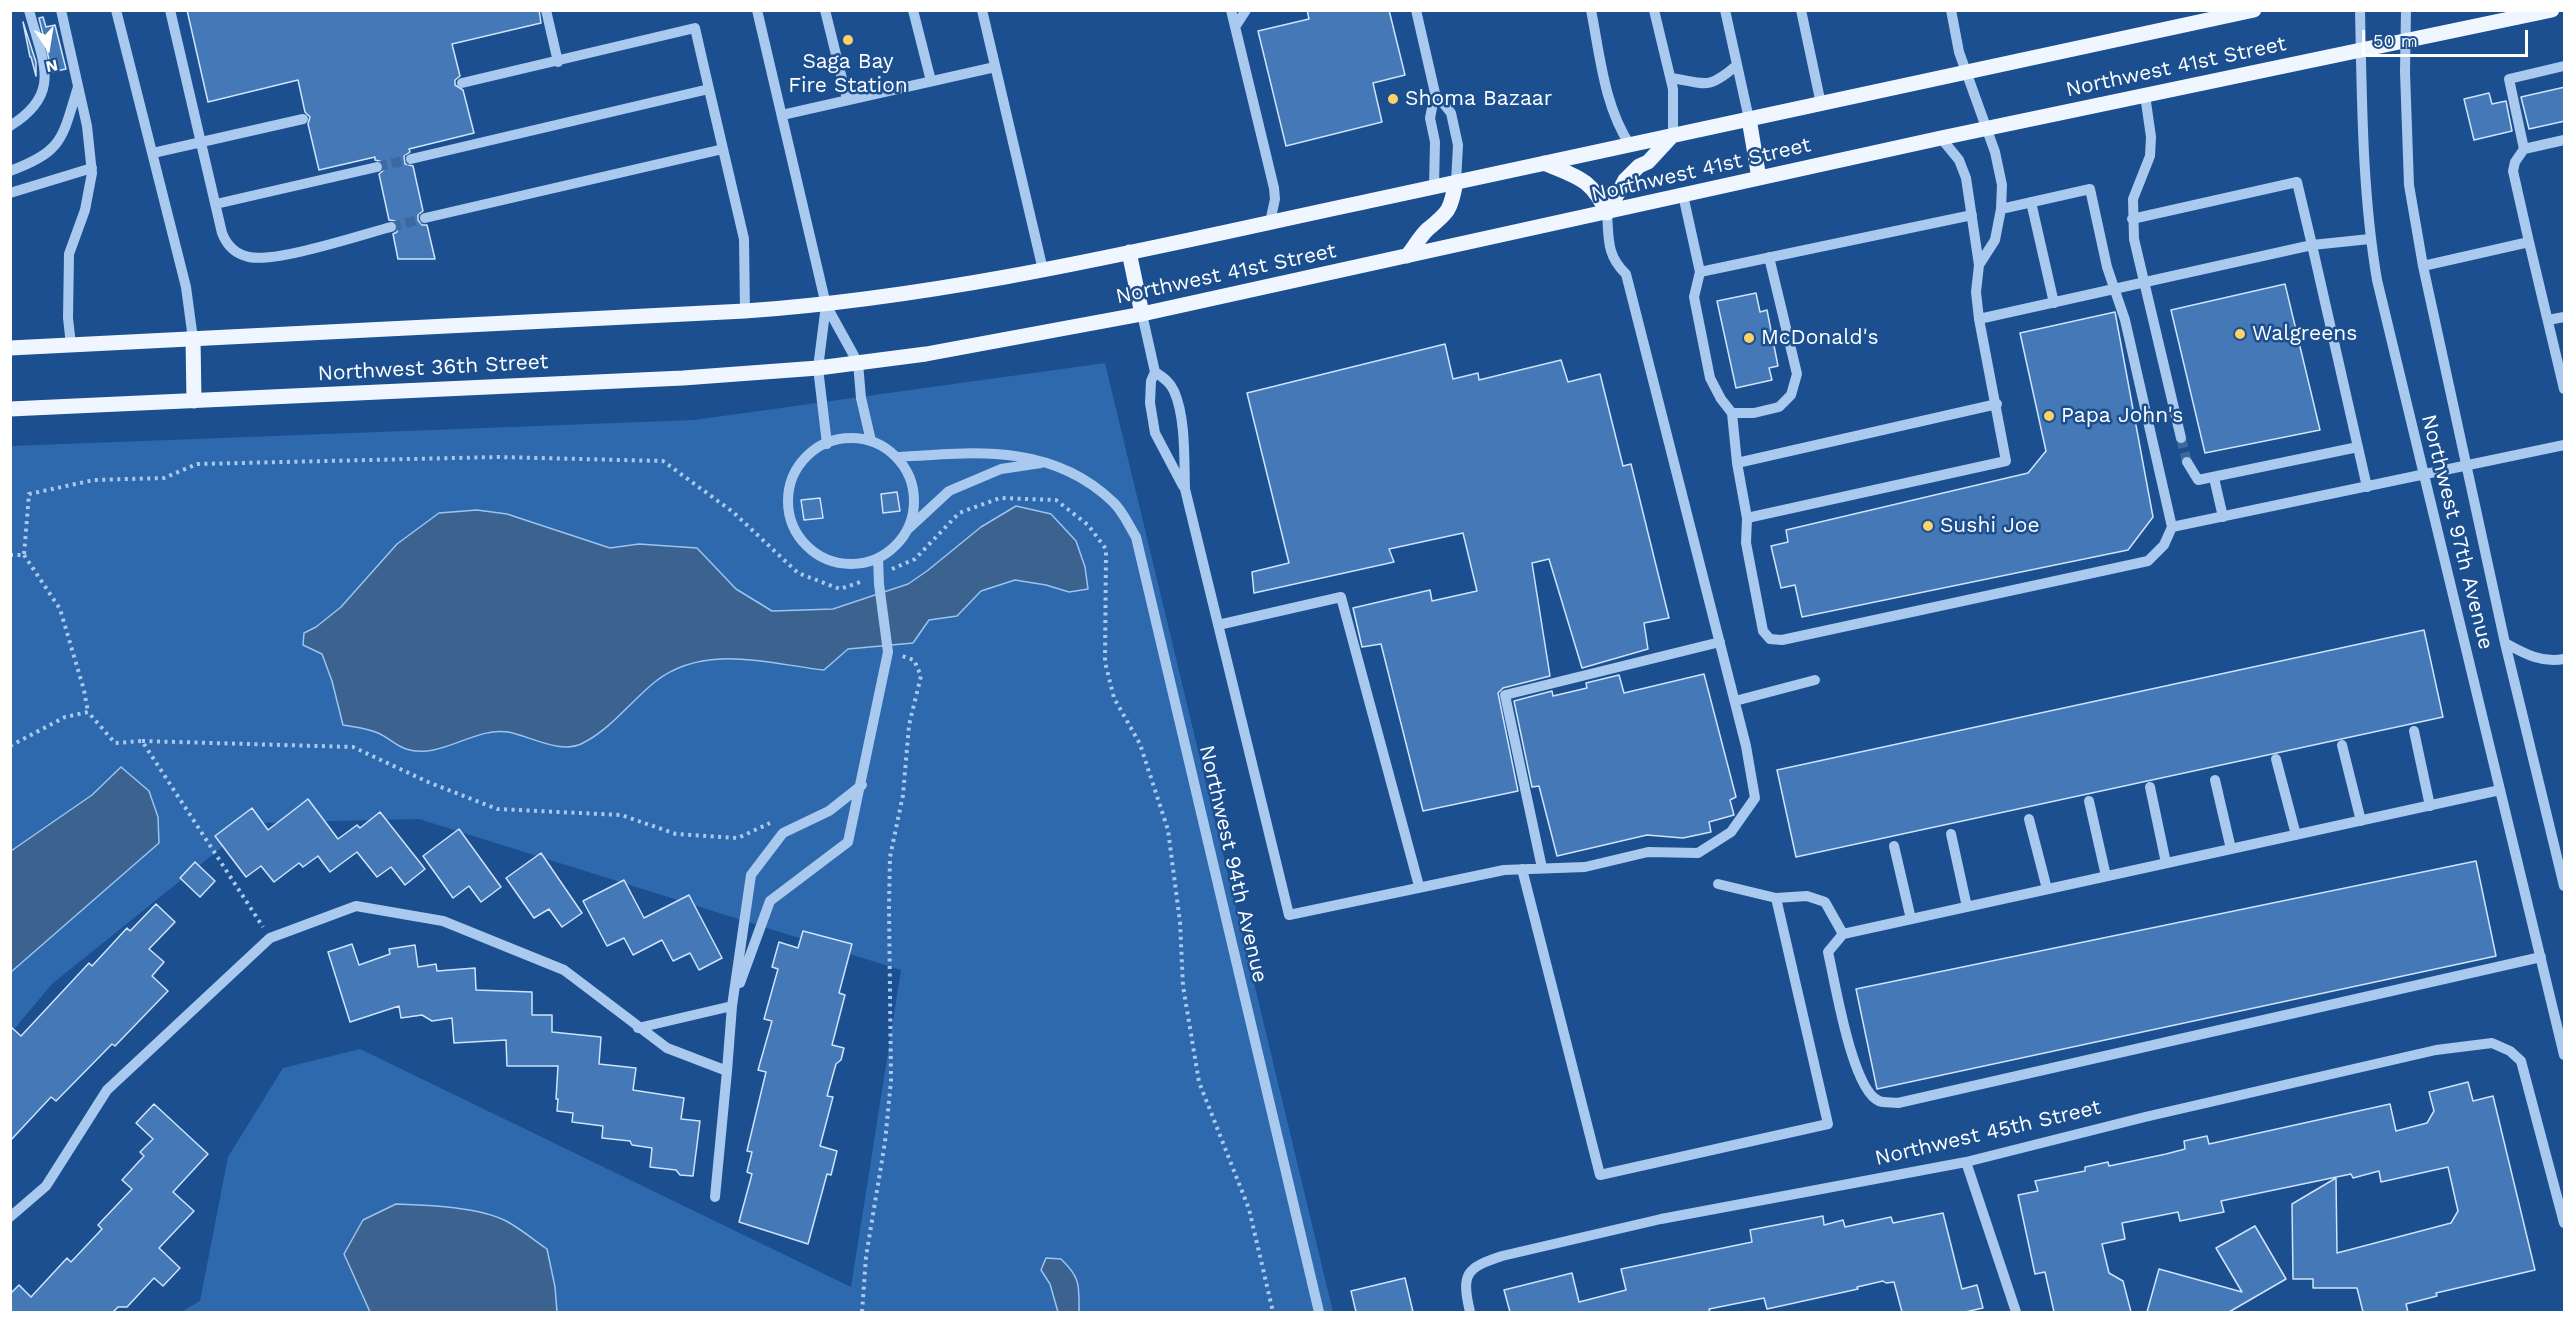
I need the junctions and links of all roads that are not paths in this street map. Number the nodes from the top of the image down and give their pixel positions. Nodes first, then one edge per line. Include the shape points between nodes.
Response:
1 (30, 10) edge
2 (61, 10) edge
3 (116, 10) edge
4 (170, 10) edge
5 (546, 10) edge
6 (757, 10) edge
7 (825, 10) edge
8 (913, 10) edge
9 (982, 10) edge
10 (1231, 10) edge
11 (1246, 10) edge
12 (1416, 10) edge
13 (1591, 10) edge
14 (1654, 10) edge
15 (1725, 10) edge
16 (1801, 10) edge
17 (1951, 10) edge
18 (2360, 10) edge
19 (2406, 10) edge
20 (2552, 10) edge
21 (2245, 11) edge
22 (1236, 27) junction
23 (2405, 42) junction
24 (2361, 50) junction
25 (558, 62) junction
26 (1737, 65) junction
27 (2565, 66) edge
28 (995, 67) junction
29 (1966, 72) junction
30 (1671, 78) junction
31 (931, 81) junction
32 (462, 83) dead end
33 (78, 87) junction
34 (709, 89) junction
35 (1435, 93) junction
36 (2145, 95) junction
37 (847, 99) junction
38 (1821, 104) junction
39 (782, 115) junction
40 (303, 119) dead end
41 (1749, 119) junction
42 (10, 126) edge
43 (1987, 128) junction
44 (1673, 135) junction
45 (1941, 138) junction
46 (2565, 140) edge
47 (202, 142) junction
48 (1630, 145) junction
49 (723, 149) junction
50 (2524, 149) junction
51 (153, 153) junction
52 (411, 159) tunnel mouth
53 (1544, 163) junction
54 (377, 167) tunnel mouth
55 (92, 168) junction
56 (10, 171) edge
57 (1759, 178) junction
58 (1456, 182) junction
59 (1434, 187) junction
60 (10, 193) edge
61 (1683, 195) junction
62 (2031, 202) junction
63 (216, 204) junction
64 (2001, 209) junction
65 (1607, 213) junction
66 (1972, 215) junction
67 (425, 218) tunnel mouth
68 (2132, 219) junction
69 (1270, 222) junction
70 (391, 226) tunnel mouth
71 (2370, 239) junction
72 (2529, 242) junction
73 (2312, 245) junction
74 (1129, 252) junction
75 (1407, 256) junction
76 (1768, 257) junction
77 (1979, 265) junction
78 (2422, 266) junction
79 (1043, 270) junction
80 (1700, 272) junction
81 (2143, 283) junction
82 (2115, 289) junction
83 (2054, 303) junction
84 (826, 305) junction
85 (745, 311) junction
86 (1142, 314) junction
87 (2565, 317) edge
88 (1979, 319) junction
89 (2548, 320) junction
90 (193, 339) junction
91 (71, 345) junction
92 (10, 348) edge
93 (858, 363) junction
94 (818, 368) junction
95 (1155, 372) junction
96 (2565, 389) edge
97 (194, 401) junction
98 (1997, 404) junction
99 (10, 410) edge
100 (1732, 413) junction
101 (2181, 438) tunnel mouth
102 (871, 441) junction
103 (827, 444) junction
104 (2565, 445) edge
105 (2358, 447) junction
106 (897, 457) junction
107 (1050, 462) junction
108 (2187, 462) tunnel mouth
109 (1737, 463) junction
110 (2467, 465) junction
111 (2423, 475) junction
112 (2214, 478) junction
113 (2367, 486) junction
114 (1185, 489) junction
115 (2223, 517) junction
116 (1747, 518) junction
117 (2172, 527) junction
118 (908, 529) junction
119 (878, 558) junction
120 (1218, 625) junction
121 (1720, 642) junction
122 (2505, 643) junction
123 (2565, 659) edge
124 (1815, 680) dead end
125 (1735, 701) junction
126 (2414, 731) dead end
127 (2342, 745) dead end
128 (2276, 759) dead end
129 (2215, 780) dead end
130 (862, 785) junction
131 (2150, 787) dead end
132 (2500, 790) junction
133 (2089, 801) dead end
134 (2430, 806) junction
135 (2029, 819) dead end
136 (2361, 821) junction
137 (1951, 834) dead end
138 (2296, 835) junction
139 (1894, 846) dead end
140 (2230, 849) junction
141 (2166, 863) junction
142 (1542, 868) junction
143 (1522, 869) junction
144 (2106, 876) junction
145 (1718, 884) dead end
146 (1419, 886) junction
147 (2565, 886) edge
148 (2047, 889) junction
149 (1776, 898) junction
150 (1967, 907) junction
151 (1911, 919) junction
152 (1843, 934) junction
153 (2541, 957) junction
154 (732, 1006) junction
155 (638, 1028) junction
156 (2565, 1055) edge
157 (727, 1071) junction
158 (1966, 1162) junction
159 (715, 1197) dead end
160 (10, 1217) edge
161 (2565, 1223) edge
162 (1319, 1312) edge
163 (1470, 1312) edge
164 (2016, 1312) edge

1 - 42 street via 45,82 35,108
2 - 33 street
3 - 51 street
4 - 47 street
5 - 25 street
6 - 39 street
7 - 37 street
8 - 31 street
9 - 28 street
10 - 22 street
11 - 22 street
12 - 35 street
13 - 48 street via 1614,115
14 - 30 street
15 - 26 street
16 - 38 street
17 - 29 street
18 - 24 street, Northwest 97th Avenue
19 - 23 street, Northwest 97th Avenue
20 - 23 main road, Northwest 41st Street
21 - 29 main road, Northwest 41st Street
22 - 69 street via 1274,188
23 - 24 main road, Northwest 41st Street
23 - 78 street, Northwest 97th Avenue via 2409,185
24 - 36 main road, Northwest 41st Street
24 - 71 street, Northwest 97th Avenue via 2363,160
25 - 32 street
25 - 34 street via 695,28
26 - 30 street via 1708,84
26 - 41 street
27 - 50 street via 2509,78
28 - 31 street
28 - 79 street
29 - 38 main road, Northwest 41st Street
29 - 43 street
30 - 44 street
31 - 37 street
33 - 55 street
33 - 56 street via 67,128 58,144 45,156
34 - 49 street
34 - 52 street
35 - 58 street via 1451,113 1458,145
35 - 59 street via 1430,118 1435,142
36 - 43 main road, Northwest 41st Street
36 - 68 street via 2150,156 2133,199
37 - 39 street
38 - 41 main road, Northwest 41st Street
39 - 84 street
40 - 47 street
41 - 44 main road, Northwest 41st Street
41 - 57 main road
43 - 45 main road, Northwest 41st Street
43 - 64 street via 2002,185
44 - 48 main road, Northwest 41st Street
44 - 65 main road via 1625,180
45 - 57 main road, Northwest 41st Street
45 - 66 street via 1959,160
46 - 50 street
47 - 51 street
47 - 63 street
48 - 53 main road, Northwest 41st Street
49 - 67 street
49 - 85 street via 744,239
50 - 72 street via 2513,171
51 - 90 street via 186,288
53 - 58 main road, Northwest 41st Street
53 - 65 main road via 1592,186
54 - 63 street
55 - 60 street
55 - 91 street via 85,210 69,254
57 - 61 main road, Northwest 41st Street
58 - 59 main road, Northwest 41st Street
58 - 75 main road via 1447,214 1428,229
59 - 69 main road, Northwest 41st Street
61 - 65 main road, Northwest 41st Street
61 - 80 street
62 - 64 street
62 - 82 street via 2090,189
62 - 83 street
63 - 70 street via 225,241 238,253 257,258
64 - 77 street via 1995,240
65 - 75 main road, Northwest 41st Street
65 - 121 street via 1614,263 1626,274
66 - 76 street
66 - 77 street
68 - 73 street via 2297,182
68 - 81 street
69 - 74 main road, Northwest 41st Street
71 - 73 street
71 - 111 street, Northwest 97th Avenue
72 - 78 street
72 - 89 street
73 - 81 street
73 - 105 street
74 - 79 main road, Northwest 41st Street
74 - 86 main road
75 - 86 main road, Northwest 41st Street
76 - 80 street
76 - 100 street via 1797,374 1791,395 1779,407
77 - 88 street
78 - 110 street, Northwest 97th Avenue
79 - 84 main road, Northwest 41st Street via 938,290
80 - 100 street via 1694,297 1710,378
81 - 82 street
81 - 101 street
82 - 83 street
82 - 117 street
83 - 88 street
84 - 85 main road, Northwest 36th Street
84 - 93 street
84 - 94 street
85 - 90 main road, Northwest 36th Street
86 - 93 main road, Northwest 41st Street via 1004,341
86 - 95 street
87 - 89 street
88 - 98 street
89 - 96 street
90 - 91 main road, Northwest 36th Street
90 - 97 main road
91 - 92 main road, Northwest 36th Street
93 - 94 main road, Northwest 36th Street
93 - 102 street
94 - 97 main road, Northwest 36th Street
94 - 103 street
95 - 114 street via 1150,403 1155,433
95 - 114 street via 1175,392 1182,430
97 - 99 main road, Northwest 36th Street
98 - 109 street
98 - 116 street via 2007,455 2001,464
100 - 109 street
102 - 103 street via 856,438
102 - 106 street
103 - 119 street via 816,448 800,463 791,481 791,522 801,540 817,555 858,564
104 - 110 street
105 - 112 street
105 - 113 street
106 - 107 street, Northwest 94th Avenue via 1009,454
106 - 118 street via 913,489 914,510
107 - 118 street via 1001,469 949,491
107 - 162 street, Northwest 94th Avenue via 1086,481 1115,503 1136,537
108 - 112 street via 2198,480
109 - 116 street
110 - 111 street
110 - 122 street, Northwest 97th Avenue
111 - 113 street
111 - 132 street, Northwest 97th Avenue
112 - 115 street
113 - 115 street
114 - 120 street
115 - 117 street
116 - 117 street via 1746,543 1764,631 1770,639 1782,640 2148,561 2164,545
118 - 119 street via 895,546
119 - 130 street via 888,652
120 - 146 street via 1341,597
120 - 146 street via 1289,915
121 - 125 street
121 - 142 street via 1504,695
122 - 123 street via 2531,657
122 - 147 street, Northwest 97th Avenue
124 - 125 street
125 - 142 street via 1755,798 1731,832 1698,853 1648,852 1585,867
126 - 134 street
127 - 136 street
128 - 138 street
129 - 140 street
130 - 154 street via 848,842 770,901
130 - 154 street via 829,811 783,833 751,875
131 - 141 street
132 - 134 street
132 - 153 street, Northwest 97th Avenue
133 - 144 street
134 - 136 street
135 - 148 street
136 - 138 street
137 - 150 street
138 - 140 street
139 - 151 street
140 - 141 street
141 - 144 street
142 - 143 street
143 - 146 street
143 - 149 street via 1600,1175 1828,1124
144 - 148 street
145 - 149 street
148 - 150 street
149 - 152 street via 1806,896 1825,902
150 - 151 street
151 - 152 street
152 - 153 street via 1828,952 1855,1068 1866,1090 1879,1101 1898,1103
153 - 156 street, Northwest 97th Avenue
154 - 155 street
154 - 157 street
155 - 157 street via 667,1048
155 - 160 street via 564,970 443,921 356,906 270,938 107,1090 46,1186
157 - 159 street
158 - 161 street, Northwest 45th Street via 2436,1050 2492,1043 2521,1061
158 - 163 street, Northwest 45th Street via 1662,1219 1502,1256 1477,1264 1470,1271 1465,1289
158 - 164 street

